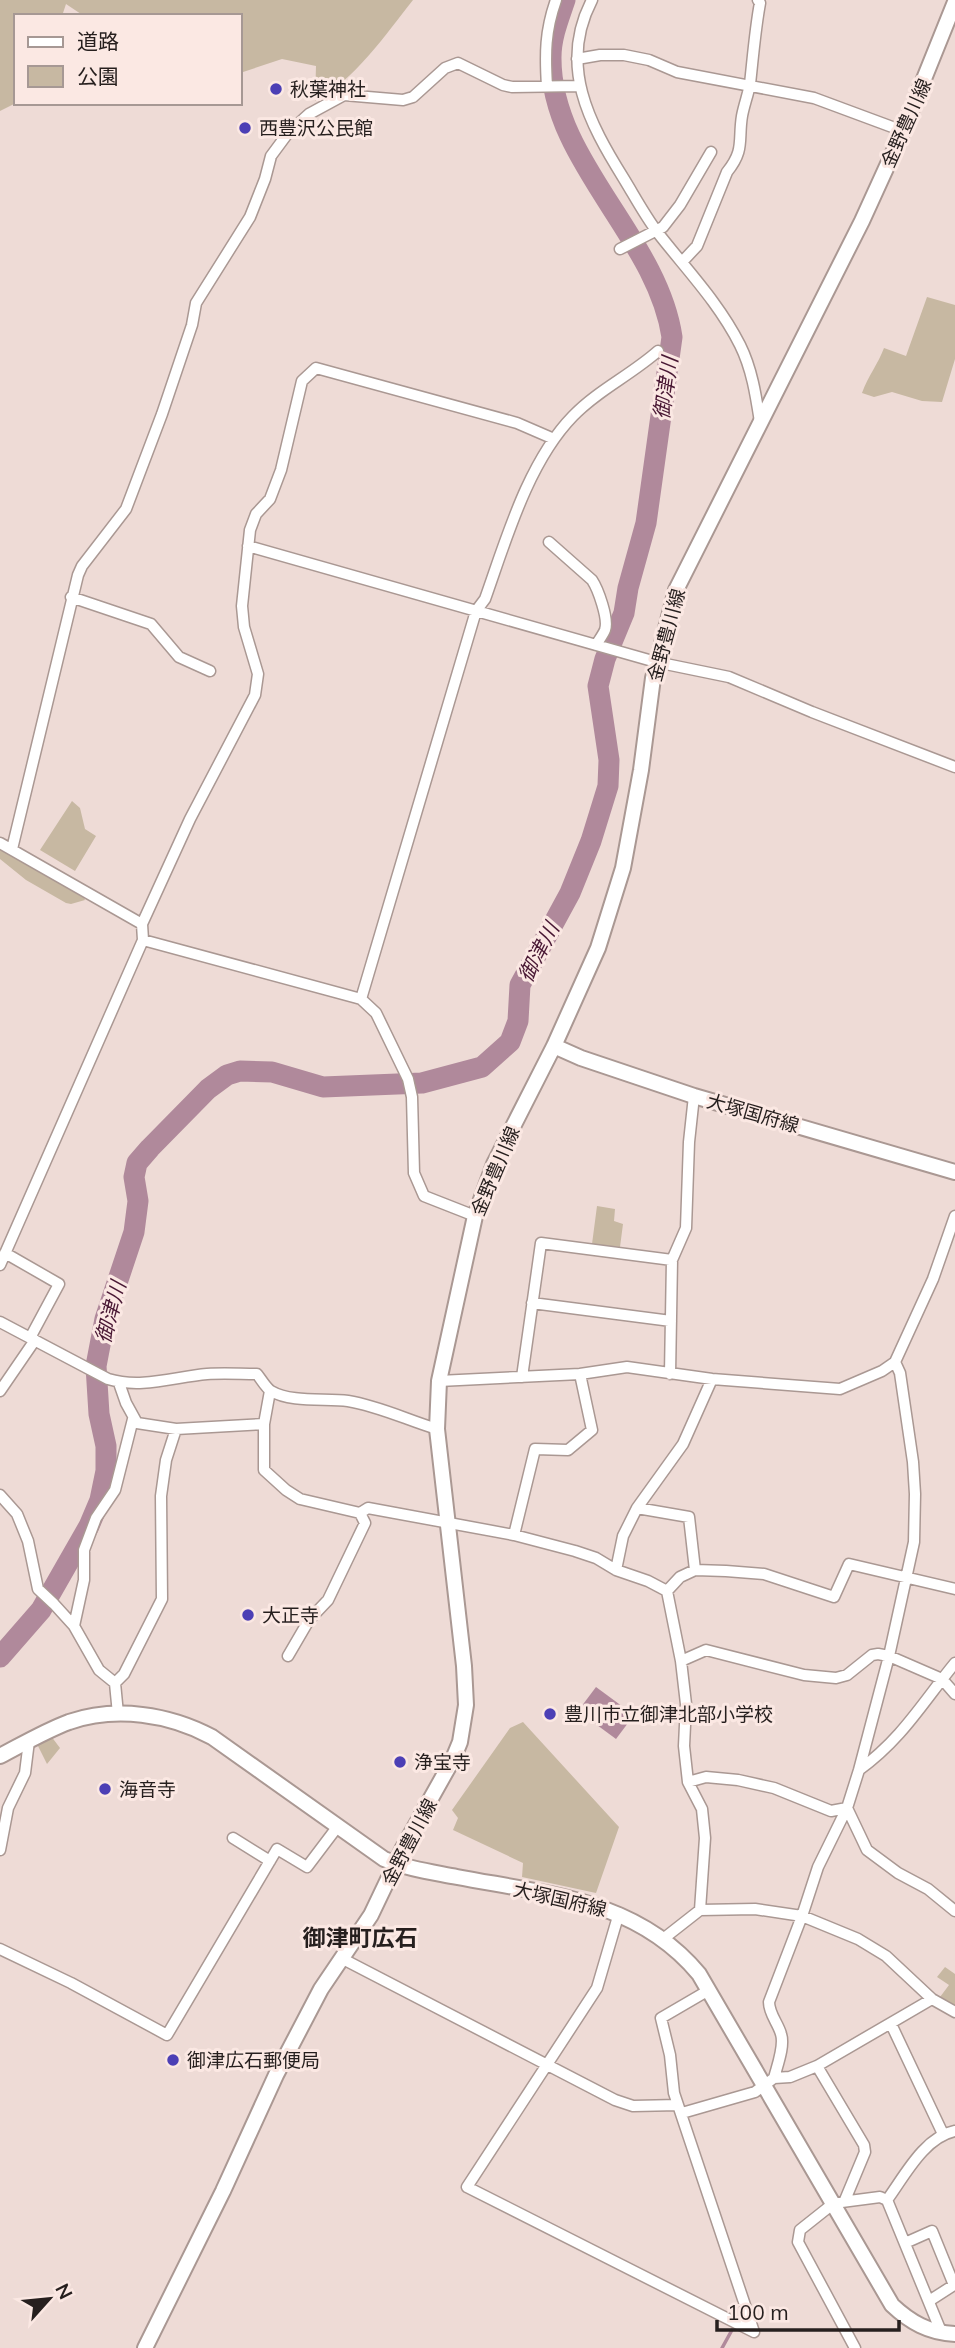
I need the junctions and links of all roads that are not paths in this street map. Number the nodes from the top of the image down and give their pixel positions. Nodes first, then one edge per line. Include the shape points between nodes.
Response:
1 (556, 0) edge
2 (592, 0) edge
3 (758, 0) edge
4 (955, 2) edge
5 (577, 59) junction
6 (547, 86) junction
7 (576, 86) junction
8 (749, 86) junction
9 (903, 131) junction
10 (711, 152) dead end
11 (656, 230) junction
12 (620, 249) dead end
13 (682, 262) junction
14 (658, 351) dead end
15 (760, 423) junction
16 (554, 439) junction
17 (549, 542) dead end
18 (248, 546) junction
19 (71, 597) junction
20 (477, 611) junction
21 (600, 646) junction
22 (656, 662) junction
23 (209, 671) dead end
24 (955, 767) edge
25 (0, 843) edge
26 (12, 849) junction
27 (142, 924) junction
28 (143, 940) junction
29 (361, 999) junction
30 (554, 1046) junction
31 (694, 1096) junction
32 (955, 1172) edge
33 (475, 1216) junction
34 (955, 1216) edge
35 (5, 1253) junction
36 (672, 1260) junction
37 (0, 1265) edge
38 (533, 1303) junction
39 (671, 1321) junction
40 (0, 1322) edge
41 (32, 1339) junction
42 (895, 1362) junction
43 (580, 1374) junction
44 (670, 1374) junction
45 (522, 1377) junction
46 (712, 1379) junction
47 (439, 1381) junction
48 (119, 1382) junction
49 (0, 1391) edge
50 (270, 1391) junction
51 (133, 1419) junction
52 (264, 1424) junction
53 (176, 1429) junction
54 (438, 1429) junction
55 (0, 1495) edge
56 (637, 1508) junction
57 (360, 1513) junction
58 (448, 1523) junction
59 (514, 1535) junction
60 (616, 1570) junction
61 (695, 1570) junction
62 (905, 1578) junction
63 (955, 1589) edge
64 (667, 1591) junction
65 (74, 1626) junction
66 (889, 1656) junction
67 (288, 1657) dead end
68 (681, 1661) junction
69 (955, 1663) edge
70 (942, 1679) junction
71 (115, 1683) junction
72 (955, 1694) edge
73 (118, 1714) junction
74 (29, 1741) junction
75 (0, 1756) edge
76 (859, 1770) junction
77 (688, 1782) junction
78 (847, 1808) junction
79 (338, 1826) junction
80 (1, 1832) edge
81 (233, 1838) dead end
82 (0, 1850) edge
83 (270, 1861) junction
84 (396, 1864) junction
85 (700, 1910) junction
86 (955, 1911) edge
87 (619, 1913) junction
88 (802, 1916) junction
89 (663, 1939) junction
90 (0, 1949) edge
91 (341, 1958) junction
92 (709, 1990) junction
93 (932, 1999) junction
94 (955, 2012) edge
95 (891, 2024) junction
96 (547, 2064) junction
97 (817, 2066) junction
98 (770, 2082) junction
99 (680, 2109) junction
100 (955, 2131) edge
101 (943, 2134) junction
102 (887, 2200) junction
103 (839, 2202) junction
104 (905, 2243) junction
105 (929, 2301) junction
106 (948, 2334) edge
107 (145, 2348) edge
108 (855, 2348) edge

1 - 6 street via 544,50
2 - 5 street via 580,31
3 - 8 street
4 - 9 main road, 金野豊川線
5 - 7 street
5 - 8 street via 624,55 677,72
6 - 7 street
6 - 19 street via 503,85 458,63 445,68 413,97 344,95 309,114 288,133 271,156 250,218 196,303 162,414 126,509 82,566
7 - 11 street via 601,142
8 - 9 street via 814,98
8 - 13 street via 742,142 697,246
9 - 15 main road, 金野豊川線
10 - 11 street via 680,205
11 - 12 street
11 - 13 street
13 - 15 street via 716,304 740,345 751,372
14 - 16 street via 590,401
15 - 22 main road, 金野豊川線 via 676,590
16 - 18 street via 517,423 316,368 302,381 281,470 270,499 256,514
16 - 20 street via 521,500
17 - 21 street via 597,588 606,621
18 - 20 street
18 - 27 street via 242,606 258,674 255,695
19 - 23 street via 151,624 179,657
19 - 26 street
20 - 21 street
20 - 29 street
21 - 22 street
22 - 24 street via 729,677
22 - 30 main road, 金野豊川線 via 623,868 598,948
25 - 26 street
26 - 27 street
27 - 28 street
28 - 29 street
28 - 35 street
29 - 33 street via 376,1013 408,1079 414,1173 424,1196
30 - 31 main road, 大塚国府線
30 - 33 main road, 金野豊川線 via 494,1164
31 - 32 main road, 大塚国府線
31 - 36 street via 686,1228
33 - 47 main road, 金野豊川線
34 - 42 street via 933,1279
35 - 37 street
35 - 41 street via 59,1284
36 - 38 street via 541,1243
36 - 39 street
38 - 39 street
38 - 45 street
39 - 44 street
40 - 41 street
41 - 48 street
41 - 49 street
42 - 46 street via 840,1389
42 - 62 street via 915,1494 914,1542
43 - 44 street via 627,1367
43 - 45 street
43 - 59 street via 592,1430 568,1450 535,1449
44 - 46 street
45 - 47 street
46 - 56 street via 683,1444
47 - 54 main road, 金野豊川線
48 - 50 street via 257,1374
48 - 51 street
50 - 52 street
50 - 54 street via 304,1400 347,1401 384,1409
51 - 53 street
51 - 65 street via 115,1490 96,1518 83,1550 84,1580
52 - 53 street
52 - 57 street via 264,1470 271,1477 300,1499
53 - 71 street via 161,1496 162,1599
54 - 58 main road, 金野豊川線
55 - 65 street via 16,1514 28,1541 38,1589
56 - 60 street via 623,1536
56 - 61 street via 690,1517
57 - 58 street via 369,1508
57 - 67 street via 365,1523 328,1600 309,1620
58 - 59 street
58 - 84 main road, 金野豊川線 via 464,1666 464,1725 453,1759
59 - 60 street via 596,1558
60 - 64 street
61 - 62 street via 764,1574 834,1597 849,1564
61 - 64 street
62 - 63 street
62 - 66 street
64 - 68 street
65 - 71 street via 99,1670
66 - 68 street via 872,1656 836,1678 804,1675 706,1650
66 - 70 street
66 - 76 street
68 - 77 street
69 - 70 street
70 - 72 street
70 - 76 street via 905,1729
71 - 73 street
73 - 74 main road, 大塚国府線 via 77,1720
73 - 79 main road, 大塚国府線 via 166,1719 197,1729
74 - 75 main road, 大塚国府線
74 - 80 street via 25,1773
76 - 78 street
77 - 78 street via 706,1777 738,1780 774,1788 831,1811
77 - 85 street via 702,1809 705,1838
78 - 86 street via 867,1850
78 - 88 street via 818,1867
79 - 83 street via 307,1867 277,1849
79 - 84 main road, 大塚国府線
80 - 82 street
81 - 83 street
83 - 90 street via 167,2035
84 - 87 main road, 大塚国府線
84 - 91 main road, 金野豊川線 via 366,1923
85 - 88 street via 755,1909
85 - 89 street
87 - 89 main road, 大塚国府線
87 - 96 street via 597,1988
88 - 93 street via 859,1939 886,1956
88 - 98 street via 769,2003 782,2034
89 - 92 main road, 大塚国府線 via 689,1962
91 - 96 street
91 - 107 main road, 金野豊川線 via 276,2075
92 - 98 main road, 大塚国府線
92 - 99 street via 661,2018
93 - 94 street
93 - 95 street
95 - 97 street
95 - 101 street
96 - 99 street via 615,2100
96 - 99 street via 467,2188 754,2332
97 - 98 street
97 - 103 street via 864,2145 865,2152
98 - 99 street via 755,2092
98 - 103 main road, 大塚国府線
100 - 101 street
101 - 102 street
102 - 103 street
102 - 104 street
103 - 106 main road, 大塚国府線 via 892,2305 918,2325
103 - 108 street via 800,2230 798,2242
104 - 105 street
104 - 105 street via 932,2231 954,2285
105 - 106 street

